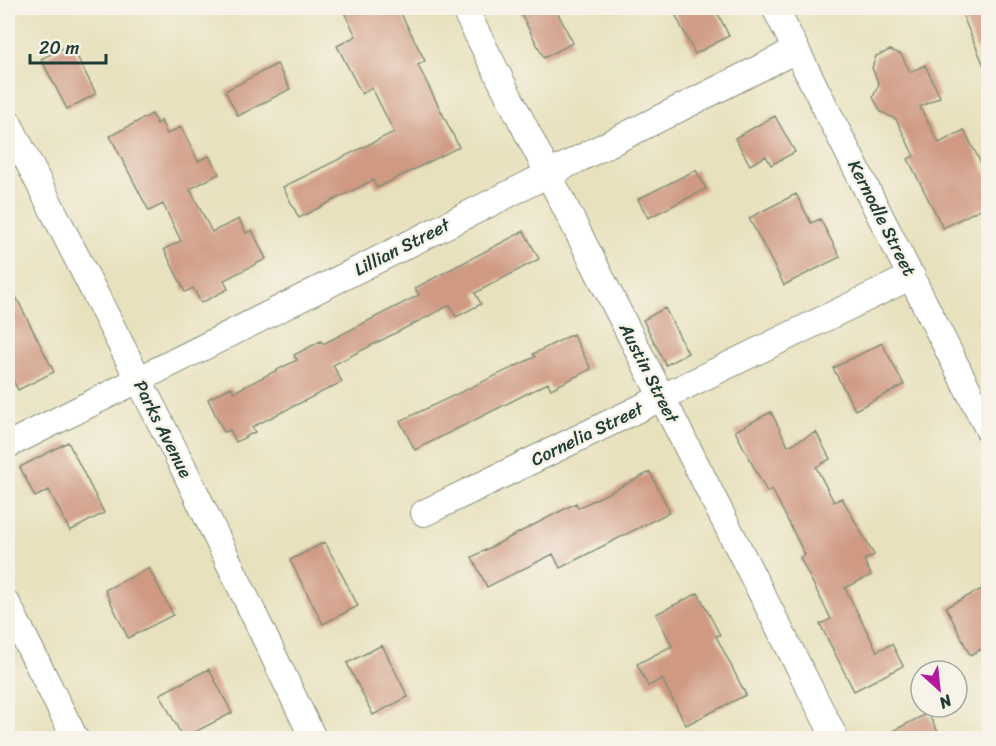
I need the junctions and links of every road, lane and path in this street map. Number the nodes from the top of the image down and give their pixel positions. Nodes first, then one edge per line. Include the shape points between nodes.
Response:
1 (464, 8) edge
2 (776, 8) edge
3 (796, 50) junction
4 (8, 122) edge
5 (549, 174) junction
6 (912, 276) junction
7 (138, 380) junction
8 (660, 398) junction
9 (988, 429) edge
10 (8, 445) edge
11 (424, 513) dead end
12 (8, 605) edge
13 (75, 738) edge
14 (313, 738) edge
15 (835, 738) edge

1 - 5 street, Austin Street
2 - 3 street, Kernodle Street
3 - 5 street, Lillian Street
3 - 6 street, Kernodle Street
4 - 7 street, Parks Avenue
5 - 7 street, Lillian Street
5 - 8 street, Austin Street
6 - 8 street, Cornelia Street
6 - 9 street, Kernodle Street
7 - 10 street, Lillian Street
7 - 14 street, Parks Avenue
8 - 11 street, Cornelia Street
8 - 15 street, Austin Street
12 - 13 street

